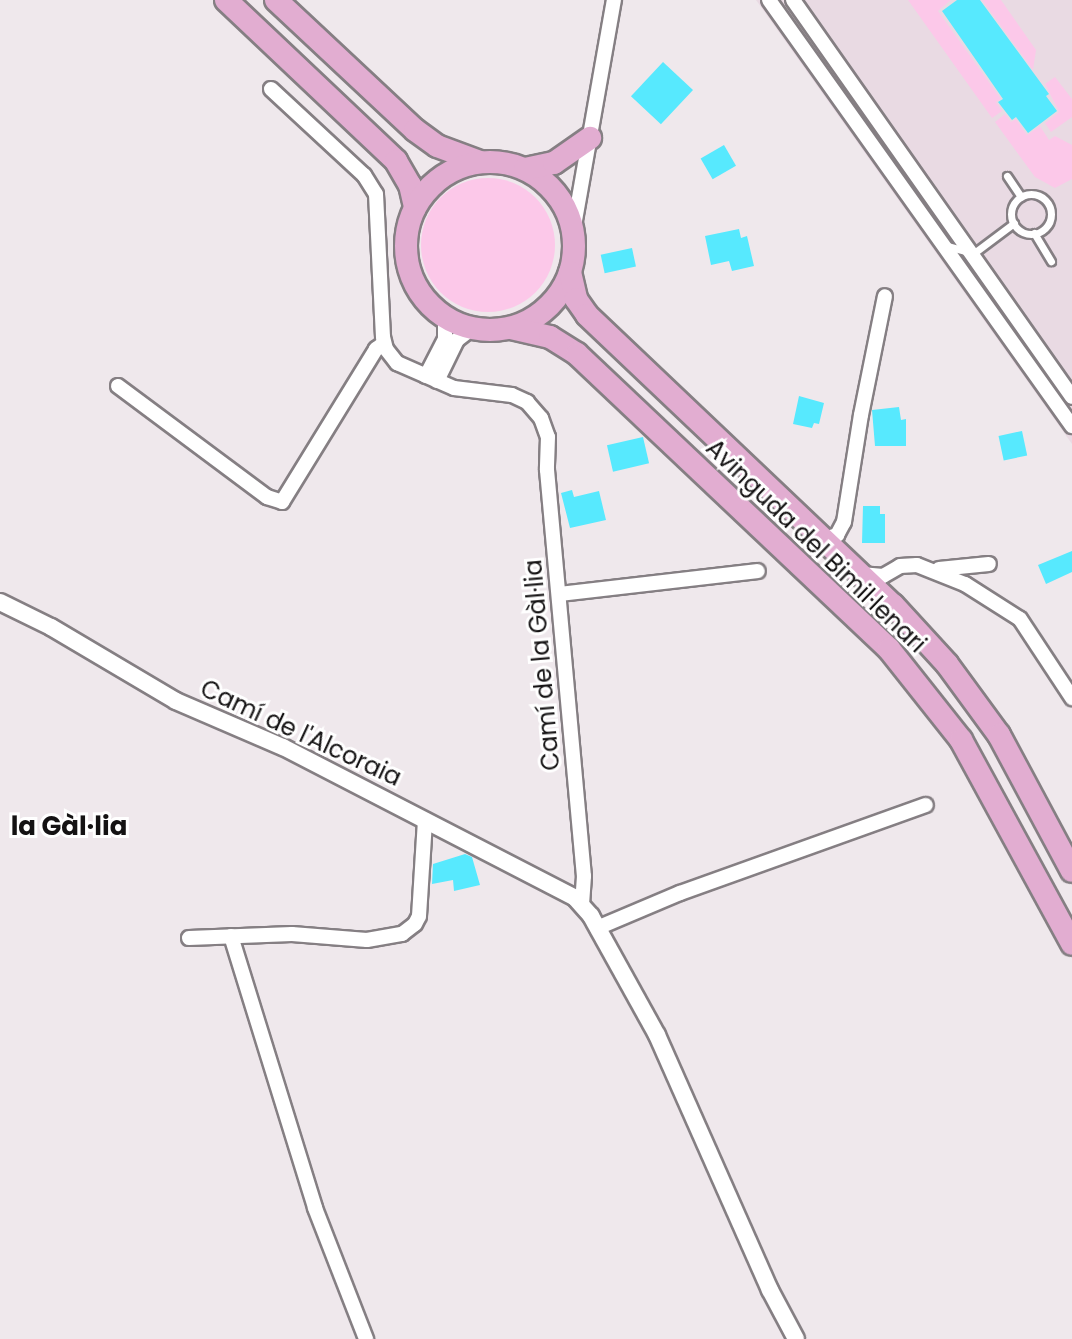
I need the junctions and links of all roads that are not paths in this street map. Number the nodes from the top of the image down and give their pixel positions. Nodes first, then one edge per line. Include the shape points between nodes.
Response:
1 (226, 0) edge
2 (276, 0) edge
3 (614, 0) edge
4 (769, 0) edge
5 (793, 0) edge
6 (271, 89) dead end
7 (590, 138) junction
8 (482, 162) junction
9 (525, 169) junction
10 (1007, 176) dead end
11 (1021, 197) junction
12 (415, 207) junction
13 (1014, 223) junction
14 (573, 232) junction
15 (1034, 233) junction
16 (943, 244) junction
17 (974, 253) junction
18 (1051, 261) dead end
19 (570, 272) junction
20 (885, 296) dead end
21 (982, 299) junction
22 (445, 317) junction
23 (511, 328) junction
24 (471, 329) junction
25 (384, 343) junction
26 (432, 378) junction
27 (118, 386) dead end
28 (1072, 397) edge
29 (1072, 426) edge
30 (824, 539) junction
31 (989, 564) dead end
32 (931, 570) junction
33 (758, 571) dead end
34 (861, 574) junction
35 (560, 594) junction
36 (0, 602) edge
37 (1072, 698) edge
38 (926, 805) dead end
39 (425, 820) junction
40 (1072, 871) edge
41 (582, 905) junction
42 (597, 928) junction
43 (231, 936) junction
44 (189, 938) dead end
45 (1072, 944) edge
46 (366, 1339) edge
47 (796, 1339) edge

1 - 12 main road via 396,161
2 - 8 main road via 415,130 453,154
3 - 7 street
4 - 16 street
5 - 17 street
6 - 25 street via 364,175 376,194
7 - 9 main road via 554,163
7 - 14 street
8 - 9 main road
8 - 12 main road via 445,174
9 - 14 main road via 558,197
10 - 11 lane
11 - 13 lane via 1012,212
11 - 15 lane via 1037,195 1049,206 1049,224
12 - 22 main road via 406,237 409,272 425,300
13 - 15 lane
13 - 17 lane
14 - 19 main road
15 - 18 lane
16 - 17 lane
16 - 21 street
17 - 21 lane via 971,265
17 - 28 street
19 - 23 main road via 553,302
19 - 30 main road, Avinguda del Bimil·lenari via 576,299 587,315
20 - 30 street via 844,522 837,535
21 - 29 street
22 - 24 main road
22 - 26 street via 445,339
23 - 24 main road
23 - 45 main road, Avinguda del Bimil·lenari via 550,337 577,354 889,649 961,740
24 - 26 street via 457,340
25 - 26 street, Camí de la Gàl·lia via 397,363
25 - 27 street via 282,502 267,497
26 - 35 street, Camí de la Gàl·lia via 454,388 512,395 541,418 548,437
30 - 34 main road, Avinguda del Bimil·lenari
31 - 32 street
32 - 34 street via 917,565 900,566 883,576
32 - 37 street via 965,584 1020,619
33 - 35 street
34 - 40 main road, Avinguda del Bimil·lenari via 922,635 976,703
35 - 41 street, Camí de la Gàl·lia via 584,876
36 - 39 street, Camí de l'Alcoraia via 176,701 283,747
38 - 42 street
39 - 41 street, Camí de l'Alcoraia
39 - 43 street via 419,916 402,934 367,940
41 - 42 street
42 - 47 street via 657,1035
43 - 44 street
43 - 46 street via 315,1208

